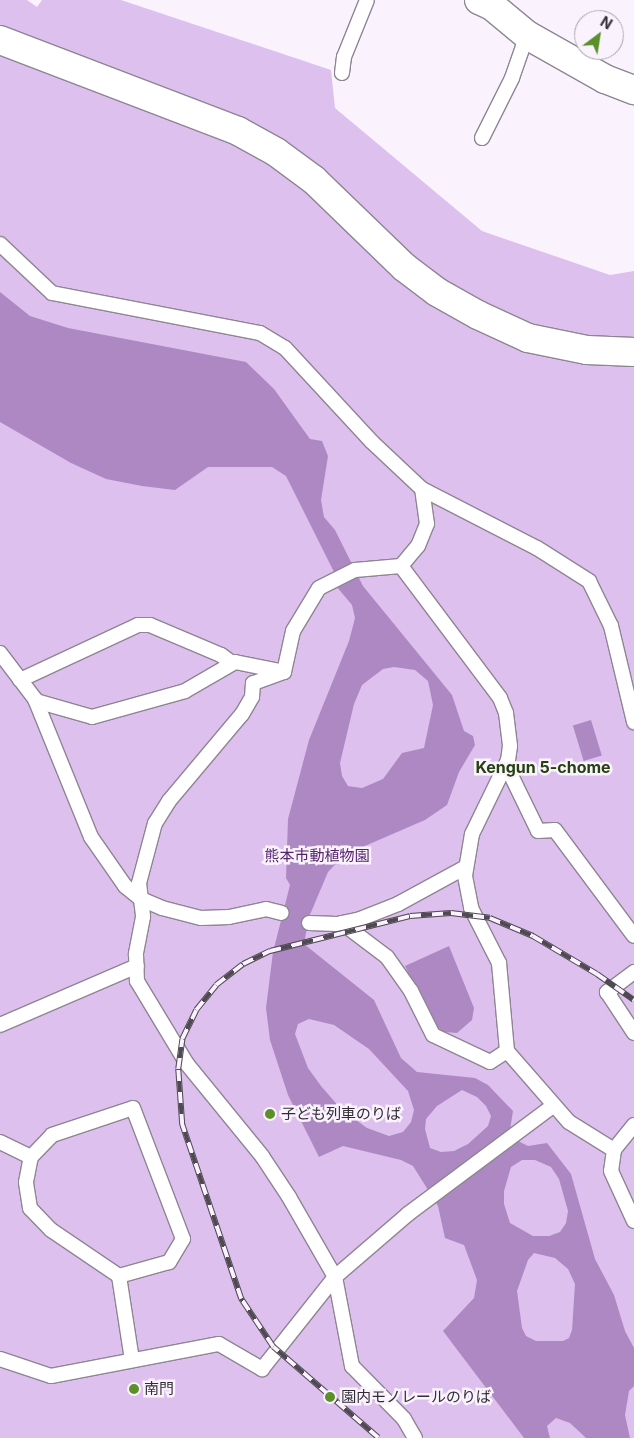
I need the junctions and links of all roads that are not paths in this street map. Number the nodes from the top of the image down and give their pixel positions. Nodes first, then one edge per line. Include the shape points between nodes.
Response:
1 (367, 0) edge
2 (480, 0) edge
3 (527, 35) junction
4 (0, 40) edge
5 (342, 73) dead end
6 (634, 90) edge
7 (482, 138) dead end
8 (0, 244) edge
9 (634, 352) edge
10 (422, 489) junction
11 (401, 566) junction
12 (0, 653) edge
13 (232, 664) junction
14 (284, 672) junction
15 (20, 680) junction
16 (36, 701) junction
17 (634, 722) edge
18 (506, 764) junction
19 (466, 867) junction
20 (141, 899) junction
21 (282, 913) dead end
22 (309, 923) dead end
23 (342, 923) junction
24 (634, 936) edge
25 (137, 966) junction
26 (634, 972) edge
27 (0, 1025) edge
28 (634, 1033) edge
29 (507, 1051) junction
30 (553, 1106) junction
31 (634, 1125) edge
32 (0, 1142) edge
33 (614, 1150) junction
34 (31, 1157) junction
35 (634, 1221) edge
36 (119, 1276) junction
37 (335, 1277) junction
38 (0, 1360) edge
39 (132, 1360) junction
40 (415, 1438) edge

1 - 5 lane via 344,57
2 - 3 street
3 - 6 street via 605,79
3 - 7 lane via 512,78
4 - 9 street via 238,131 276,152 314,180 404,268 437,292 478,315 528,338 587,350
8 - 10 lane via 52,294 260,333 285,348 372,442
10 - 11 lane via 428,524 418,546
10 - 17 lane via 537,548 589,581 610,626
11 - 14 lane via 355,570 319,588 293,631
11 - 18 lane via 500,698 509,728
12 - 15 lane
13 - 14 lane
13 - 15 lane via 221,655 150,625 138,625
13 - 16 lane via 186,691 92,716
14 - 20 lane via 253,683 252,697 242,714 169,801 156,823 139,883
15 - 16 lane
16 - 20 lane via 91,837 126,886
18 - 19 lane via 472,834
18 - 24 lane via 538,831 555,830
19 - 23 lane via 398,904
19 - 29 lane via 471,908 499,963
20 - 21 lane via 201,918 229,917 266,909
20 - 25 lane via 143,917
22 - 23 lane
23 - 29 lane via 387,957 411,991 433,1035 490,1062
25 - 27 lane
25 - 37 lane via 137,981 166,1032 187,1064 262,1156
26 - 28 lane via 607,992
29 - 30 lane
30 - 33 lane via 569,1122
30 - 37 lane via 408,1214
31 - 33 lane
32 - 34 lane
33 - 35 lane via 611,1171
34 - 36 lane via 26,1182 30,1208 51,1230
34 - 36 lane via 52,1135 133,1108 183,1239 169,1262
36 - 39 lane
37 - 39 lane via 262,1369 219,1344
37 - 40 lane via 352,1366 404,1419
38 - 39 lane via 51,1376

